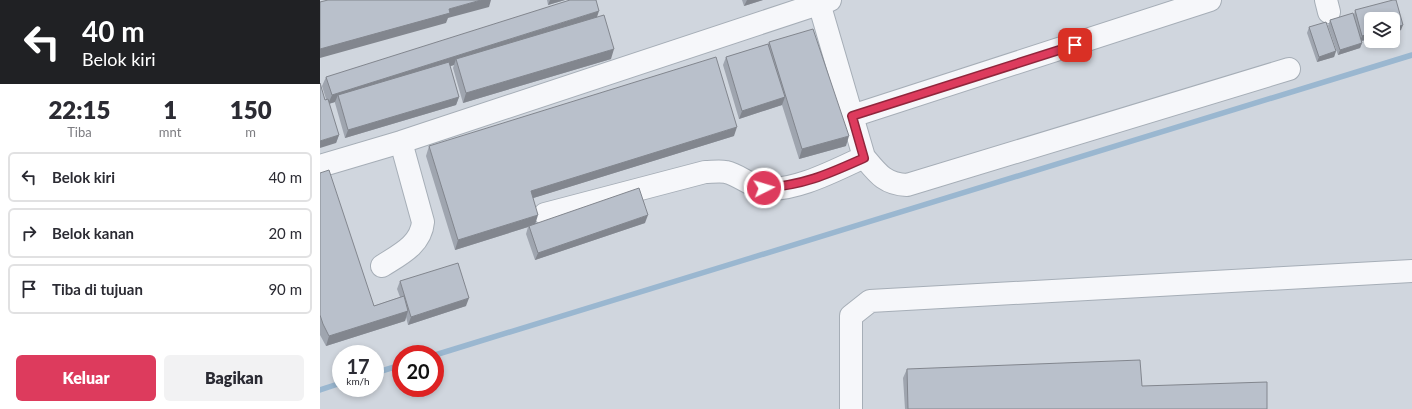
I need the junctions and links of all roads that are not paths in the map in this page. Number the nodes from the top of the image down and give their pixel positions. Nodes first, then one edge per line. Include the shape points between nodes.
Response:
1 (1210, 0) edge
2 (825, 2) edge
3 (1289, 69) dead end
4 (852, 116) junction
5 (401, 142) junction
6 (864, 158) junction
7 (320, 166) edge
8 (545, 214) dead end
9 (382, 266) dead end
10 (1412, 271) edge
11 (851, 409) edge

1 - 4 lane
2 - 4 lane
2 - 5 lane
3 - 6 lane via 907,185 885,180
4 - 6 lane
5 - 7 lane
5 - 9 lane via 423,222 422,229 420,236 407,250
6 - 8 lane via 817,178 790,186 764,188 750,185 726,172 705,172
10 - 11 lane via 870,301 851,316

